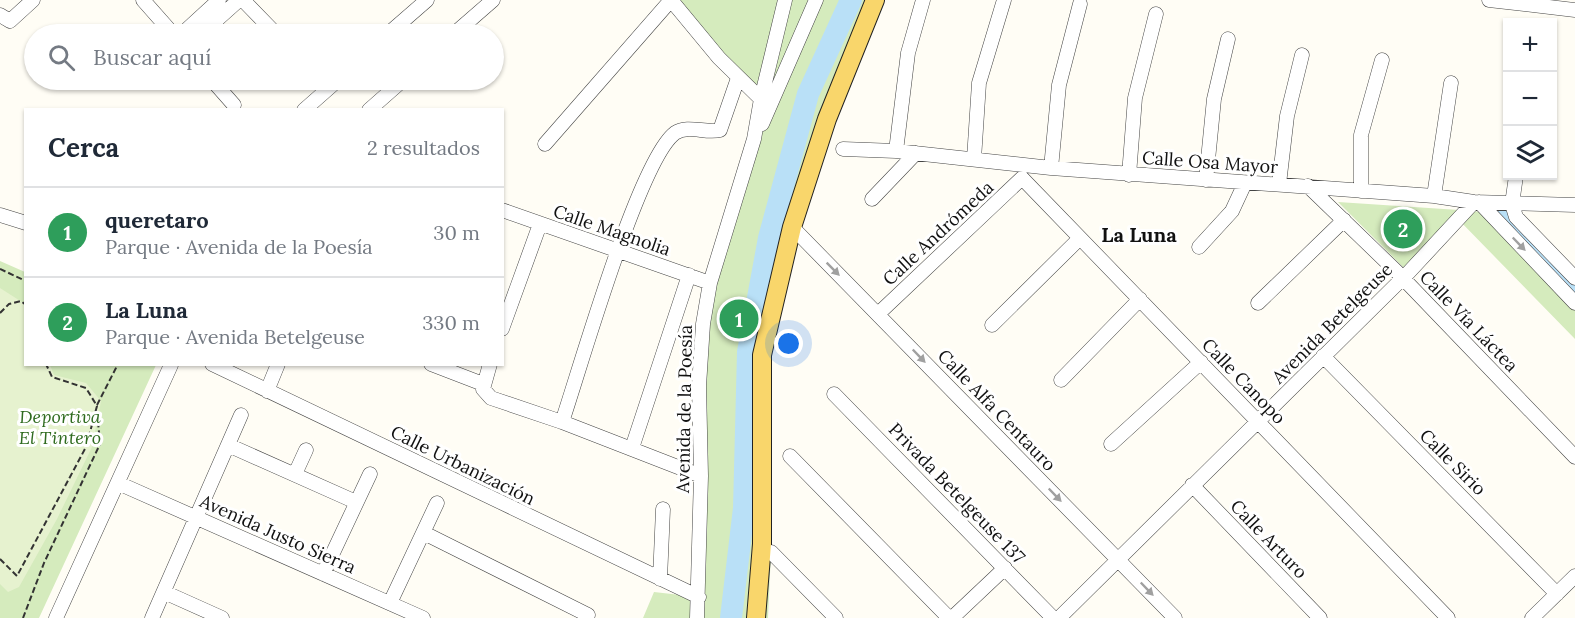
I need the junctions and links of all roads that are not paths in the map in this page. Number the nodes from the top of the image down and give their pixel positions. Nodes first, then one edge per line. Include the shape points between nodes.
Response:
1 (33, 0) edge
2 (143, 0) edge
3 (219, 0) edge
4 (238, 0) edge
5 (243, 0) edge
6 (427, 0) edge
7 (493, 0) edge
8 (671, 0) edge
9 (785, 0) edge
10 (816, 0) edge
11 (875, 0) edge
12 (923, 0) edge
13 (1004, 0) edge
14 (1490, 0) edge
15 (1080, 4) dead end
16 (1575, 10) edge
17 (1156, 14) dead end
18 (0, 15) edge
19 (164, 24) edge
20 (193, 24) edge
21 (212, 24) edge
22 (266, 24) edge
23 (399, 24) edge
24 (465, 24) edge
25 (1228, 39) dead end
26 (1302, 55) dead end
27 (1382, 60) dead end
28 (738, 78) junction
29 (1451, 83) dead end
30 (221, 90) edge
31 (322, 90) edge
32 (392, 90) edge
33 (765, 103) junction
34 (234, 105) dead end
35 (306, 108) edge
36 (371, 108) edge
37 (545, 144) dead end
38 (843, 149) dead end
39 (896, 151) junction
40 (916, 153) junction
41 (974, 159) junction
42 (1051, 168) junction
43 (1024, 172) junction
44 (1129, 175) junction
45 (1206, 180) junction
46 (1515, 180) edge
47 (1245, 183) junction
48 (1279, 184) junction
49 (1308, 186) junction
50 (1361, 191) junction
51 (1434, 196) junction
52 (872, 199) dead end
53 (1476, 202) junction
54 (1512, 204) junction
55 (1575, 205) edge
56 (504, 211) edge
57 (0, 215) edge
58 (1344, 220) junction
59 (24, 222) edge
60 (540, 224) junction
61 (792, 227) junction
62 (1080, 238) junction
63 (1199, 247) dead end
64 (618, 251) junction
65 (689, 275) junction
66 (1403, 278) junction
67 (1575, 278) edge
68 (710, 283) junction
69 (1140, 299) junction
70 (1258, 303) dead end
71 (1575, 303) edge
72 (878, 314) junction
73 (504, 323) edge
74 (992, 325) dead end
75 (1323, 356) junction
76 (1201, 362) junction
77 (171, 366) edge
78 (216, 366) edge
79 (277, 366) edge
80 (436, 366) edge
81 (489, 366) edge
82 (1061, 380) dead end
83 (483, 384) junction
84 (267, 391) junction
85 (834, 394) dead end
86 (241, 415) dead end
87 (1258, 421) junction
88 (562, 422) junction
89 (228, 444) junction
90 (1111, 444) dead end
91 (632, 448) junction
92 (306, 450) dead end
93 (790, 456) dead end
94 (1575, 457) edge
95 (295, 474) junction
96 (370, 474) dead end
97 (701, 476) junction
98 (118, 483) junction
99 (1192, 485) junction
100 (356, 501) junction
101 (437, 503) dead end
102 (663, 509) dead end
103 (196, 518) junction
104 (424, 533) junction
105 (771, 552) dead end
106 (1118, 560) junction
107 (1005, 568) junction
108 (323, 574) junction
109 (1575, 576) edge
110 (660, 579) junction
111 (164, 592) junction
112 (1557, 594) junction
113 (699, 597) junction
114 (390, 603) junction
115 (587, 616) edge
116 (56, 618) edge
117 (152, 618) edge
118 (222, 618) edge
119 (423, 618) edge
120 (697, 618) edge
121 (756, 618) edge
122 (836, 618) edge
123 (951, 618) edge
124 (1053, 618) edge
125 (1059, 618) edge
126 (1175, 618) edge
127 (1320, 618) edge
128 (1448, 618) edge
129 (1532, 618) edge

1 - 18 street via 10,21
2 - 19 street
3 - 20 street
4 - 21 street
5 - 22 street
6 - 23 street
7 - 24 street
8 - 28 street
8 - 37 street
9 - 33 street
10 - 33 street
11 - 61 main road via 827,118
12 - 39 street via 908,52
13 - 41 street via 979,83
14 - 16 street
15 - 42 street via 1059,85
17 - 44 street via 1135,98
25 - 45 street via 1214,99
26 - 48 street via 1287,116
27 - 50 street via 1361,135
28 - 33 street
28 - 64 street via 720,130 683,129 666,143 648,175
29 - 51 street
30 - 34 street
31 - 35 street
32 - 36 street
33 - 68 street, Avenida de la Poesía
38 - 39 street, Calle Osa Mayor
39 - 40 street, Calle Osa Mayor
40 - 41 street, Calle Osa Mayor
40 - 52 street
41 - 43 street, Calle Osa Mayor
42 - 43 street, Calle Osa Mayor
42 - 44 street, Calle Osa Mayor
43 - 62 street, Calle Canopo
43 - 72 street, Calle Andrómeda
44 - 45 street, Calle Osa Mayor
45 - 47 street, Calle Osa Mayor
46 - 54 street
47 - 48 street, Calle Osa Mayor
47 - 63 street via 1232,211
48 - 49 street, Calle Osa Mayor
49 - 50 street, Calle Osa Mayor
49 - 58 street, Calle Vía Láctea
50 - 51 street, Calle Osa Mayor
51 - 53 street, Calle Osa Mayor
53 - 54 street, Calle Osa Mayor
53 - 66 street, Avenida Betelgeuse
53 -> 71 street
54 - 55 street, Calle Osa Mayor
54 - 67 street via 1516,217
56 - 60 street, Calle Magnolia
57 - 59 street
58 - 66 street, Calle Vía Láctea
58 - 70 street
60 - 64 street, Calle Magnolia
60 - 73 street
61 -> 72 street, Calle Alfa Centauro
61 - 121 main road via 779,273 760,376 762,544
62 - 69 street, Calle Canopo
62 - 74 street
64 - 65 street, Calle Magnolia
64 - 88 street
65 - 68 street, Calle Magnolia
65 - 91 street
66 - 75 street, Avenida Betelgeuse
66 - 94 street, Calle Vía Láctea
68 - 97 street, Avenida de la Poesía via 699,386
69 - 76 street, Calle Canopo
69 - 82 street
72 -> 106 street, Calle Alfa Centauro
75 - 87 street, Avenida Betelgeuse
75 - 112 street, Calle Sirio
76 - 87 street, Calle Canopo
76 - 90 street
77 - 98 street
78 - 84 street, Calle Urbanización
79 - 84 street
80 - 83 street
81 - 83 street
83 - 88 street via 491,398
84 - 110 street, Calle Urbanización
85 - 107 street, Privada Betelgeuse 137
86 - 89 street
87 - 99 street, Avenida Betelgeuse
87 - 128 street, Calle Canopo
88 - 91 street
89 - 95 street
89 - 103 street
91 - 97 street
92 - 95 street
93 - 123 street
95 - 100 street
96 - 100 street
97 - 113 street, Avenida de la Poesía
98 - 103 street, Avenida Justo Sierra
98 - 116 street
99 - 106 street, Avenida Betelgeuse
99 - 127 street, Calle Arturo
100 - 108 street
101 - 104 street
102 - 110 street
103 - 108 street, Avenida Justo Sierra
103 - 111 street
104 - 114 street
104 - 115 street
105 - 122 street
106 - 125 street, Avenida Betelgeuse
106 -> 126 street, Calle Alfa Centauro
107 - 123 street
107 - 124 street, Privada Betelgeuse 137
108 - 114 street, Avenida Justo Sierra
109 - 112 street
110 - 113 street, Calle Urbanización
111 - 117 street
111 - 118 street
112 - 129 street
113 - 120 street, Avenida de la Poesía
114 - 119 street, Avenida Justo Sierra

